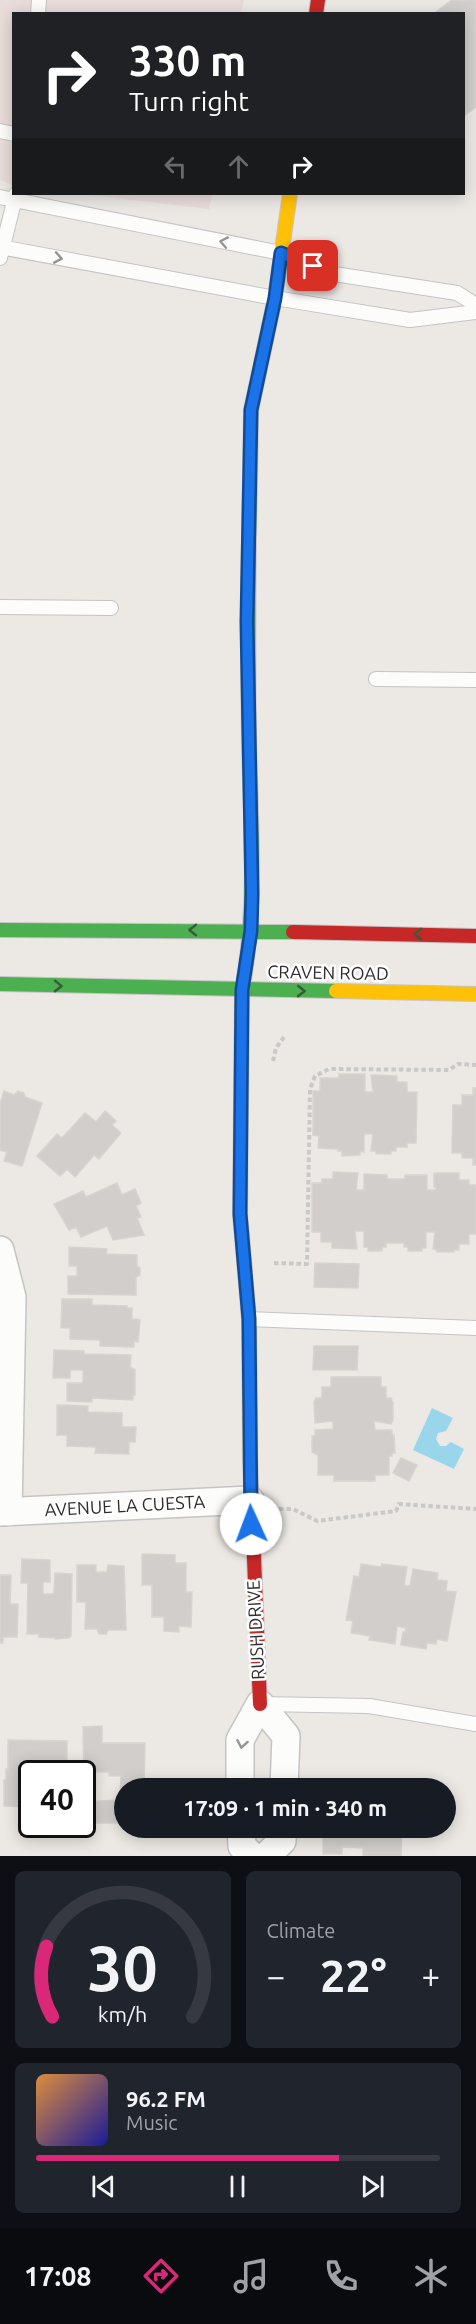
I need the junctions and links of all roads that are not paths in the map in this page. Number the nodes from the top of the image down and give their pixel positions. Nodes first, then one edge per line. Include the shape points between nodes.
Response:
1 (290, 195) edge
2 (0, 197) edge
3 (15, 197) edge
4 (1, 251) edge
5 (281, 253) junction
6 (275, 298) junction
7 (476, 305) edge
8 (476, 312) edge
9 (0, 607) edge
10 (111, 608) dead end
11 (376, 679) dead end
12 (476, 680) edge
13 (0, 930) edge
14 (251, 931) junction
15 (476, 936) edge
16 (0, 984) edge
17 (242, 990) junction
18 (476, 994) edge
19 (0, 1250) edge
20 (249, 1319) junction
21 (476, 1328) edge
22 (262, 1500) junction
23 (4, 1512) edge
24 (260, 1704) junction
25 (476, 1724) edge
26 (240, 1778) edge
27 (284, 1778) edge
28 (242, 1838) edge
29 (282, 1838) edge
30 (252, 1856) edge
31 (266, 1856) edge

1 - 5 street, RUSH DRIVE
2 - 3 lane
3 - 4 lane
5 -> 3 lane
4 -> 6 lane
5 - 6 street, RUSH DRIVE
5 - 7 lane via 328,273 457,294
6 - 8 lane via 410,320
6 - 14 street, RUSH DRIVE via 251,410 247,622
9 - 10 lane
11 - 12 lane
14 -> 13 street
15 -> 14 street
14 - 17 street, RUSH DRIVE
16 -> 17 street, CRAVEN ROAD
17 -> 18 street, CRAVEN ROAD
17 - 20 street, RUSH DRIVE via 240,1214
19 - 23 street via 12,1297
20 - 21 lane
20 - 22 street, RUSH DRIVE
22 - 23 street, AVENUE LA CUESTA
22 - 24 street, RUSH DRIVE
24 - 25 lane via 369,1706
24 -> 26 street, RUSH DRIVE via 240,1740
24 - 27 street, RUSH DRIVE via 286,1736
28 - 30 street via 242,1846
29 - 31 street

